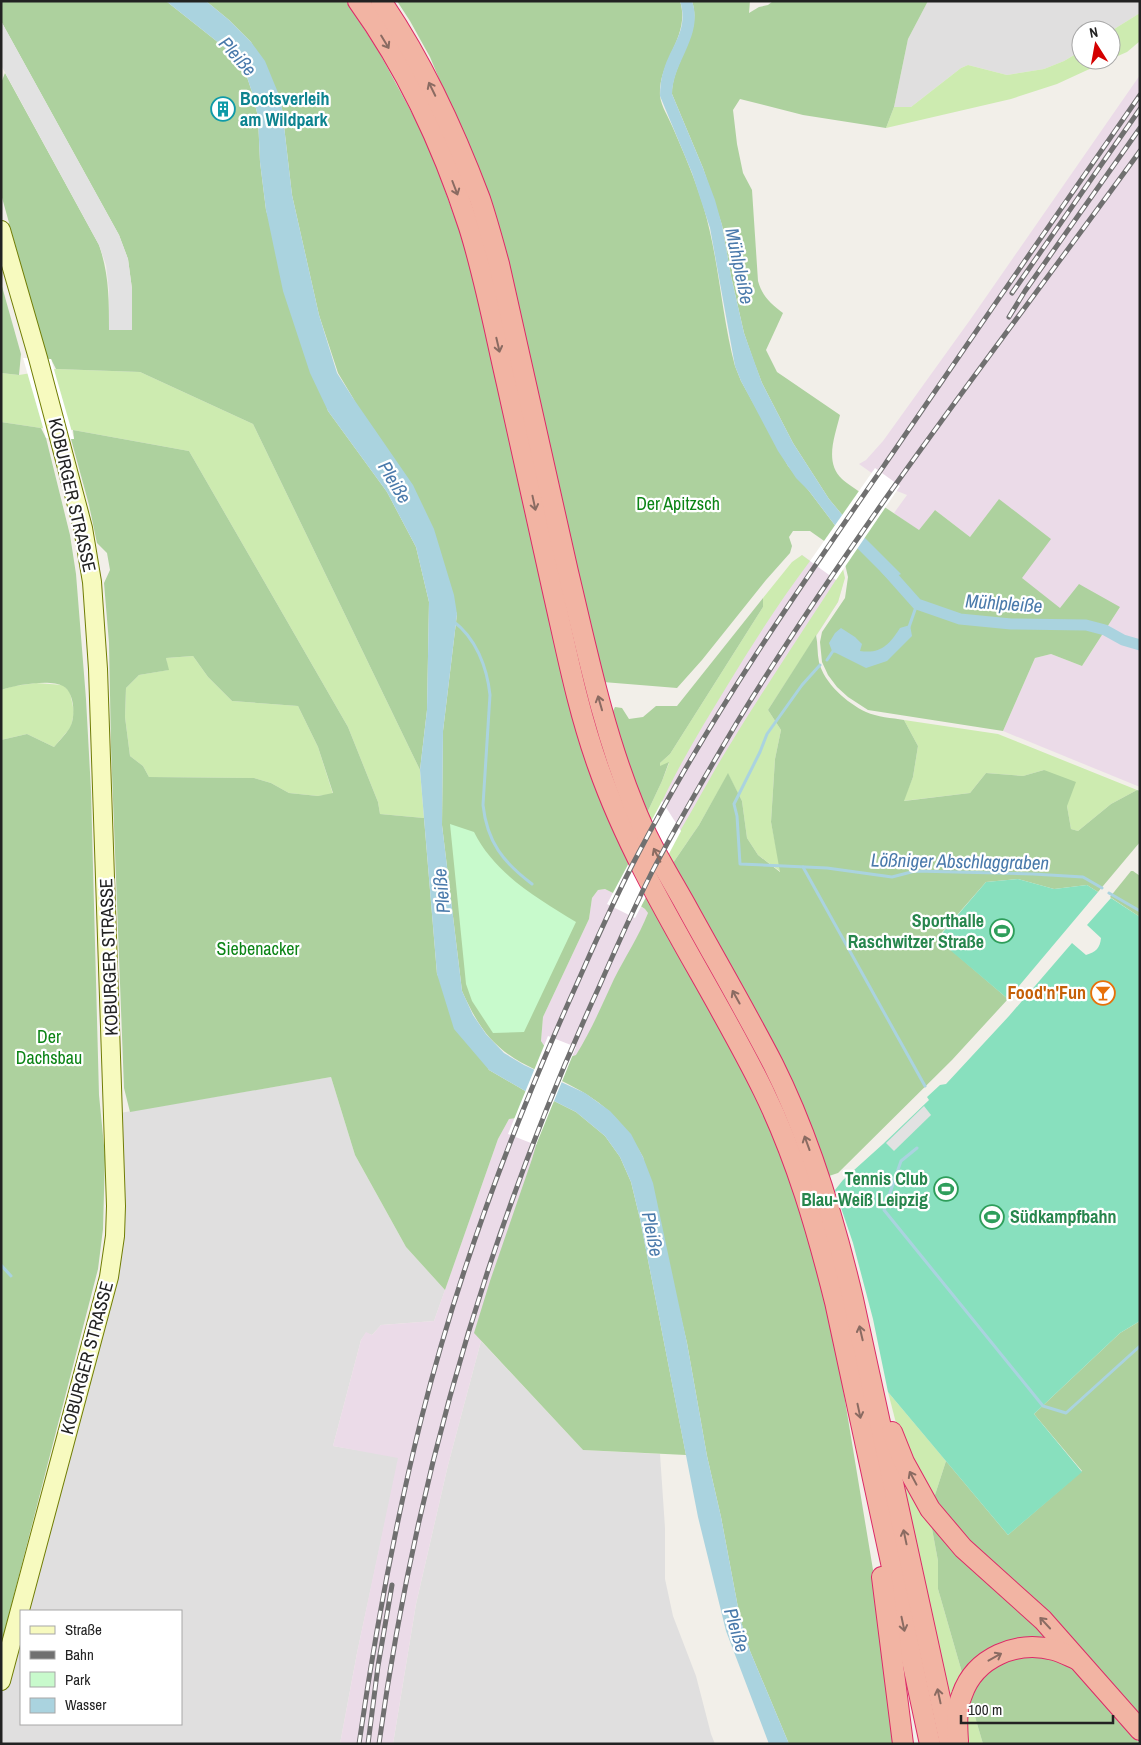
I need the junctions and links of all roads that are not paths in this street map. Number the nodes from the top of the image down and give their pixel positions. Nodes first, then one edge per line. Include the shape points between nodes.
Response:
1 (358, 1) edge
2 (381, 1) edge
3 (1, 230) edge
4 (872, 1381) junction
5 (883, 1525) junction
6 (1077, 1660) junction
7 (1, 1681) edge
8 (1140, 1730) edge
9 (903, 1744) edge
10 (930, 1744) edge
11 (950, 1744) edge
12 (958, 1744) edge

1 -> 5 highway via 402,70 426,118 469,229 497,338 574,684 597,763 631,846 765,1094 800,1180 835,1302
4 -> 2 highway via 839,1241 824,1189 794,1110 767,1053 643,828 618,764 595,685 499,264 480,200 454,133 405,38
3 - 7 main road, KOBURGER STRASSE via 60,439 86,546 97,634 116,1222 109,1277
6 -> 4 highway via 1043,1620 963,1548 930,1510 904,1462
11 -> 4 highway
5 - 9 highway via 882,1584
5 -> 10 highway
6 - 8 highway
12 -> 6 highway via 961,1695 981,1665 1010,1649 1024,1648 1054,1650

